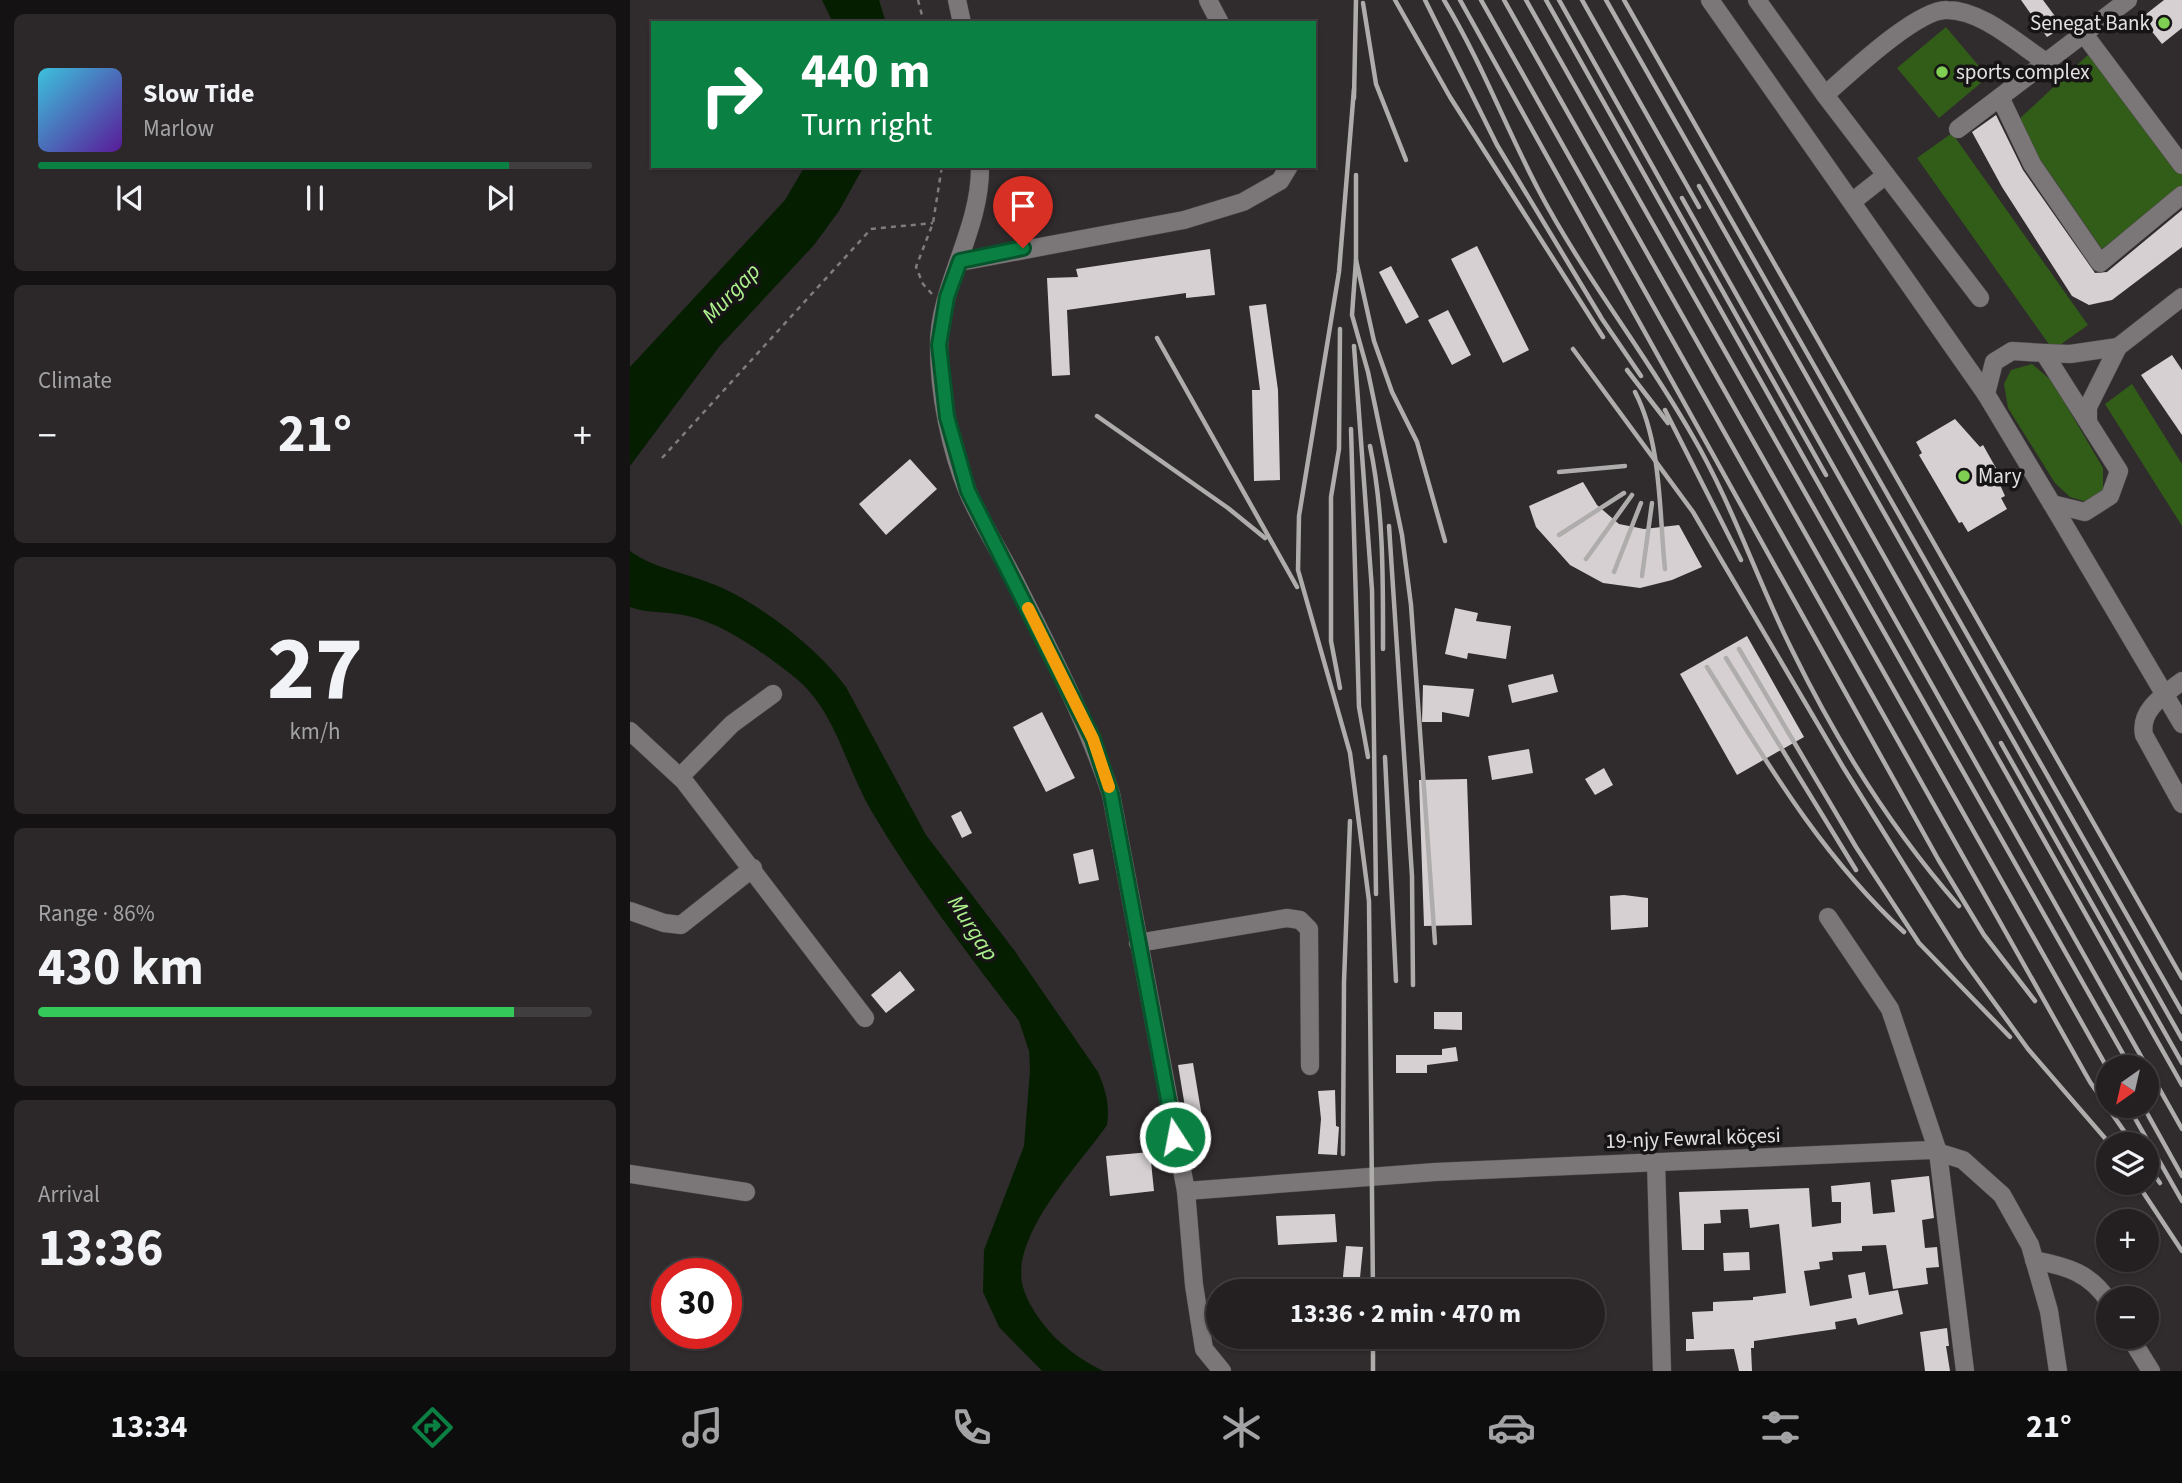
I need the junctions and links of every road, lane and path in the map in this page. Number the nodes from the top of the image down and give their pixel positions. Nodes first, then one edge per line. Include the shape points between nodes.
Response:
1 (918, 0) edge
2 (957, 0) edge
3 (1208, 0) edge
4 (1710, 0) edge
5 (1757, 0) edge
6 (2128, 0) edge
7 (923, 21) edge
8 (962, 21) edge
9 (1219, 21) edge
10 (2084, 34) junction
11 (2046, 62) junction
12 (1825, 95) junction
13 (2000, 97) junction
14 (1958, 129) dead end
15 (2182, 164) edge
16 (942, 168) edge
17 (981, 168) edge
18 (1288, 168) edge
19 (1886, 175) junction
20 (2182, 195) edge
21 (1853, 201) junction
22 (933, 223) junction
23 (960, 261) junction
24 (2182, 297) edge
25 (1980, 298) dead end
26 (945, 310) junction
27 (2118, 347) junction
28 (2044, 353) junction
29 (1986, 394) junction
30 (2088, 421) junction
31 (662, 458) dead end
32 (2052, 504) junction
33 (2182, 681) edge
34 (773, 694) dead end
35 (2165, 694) junction
36 (2182, 724) edge
37 (630, 731) edge
38 (680, 777) junction
39 (2182, 804) edge
40 (753, 868) junction
41 (630, 911) edge
42 (1828, 916) dead end
43 (1138, 943) junction
44 (865, 1018) dead end
45 (1310, 1066) dead end
46 (1938, 1152) junction
47 (1656, 1162) junction
48 (630, 1174) edge
49 (1186, 1191) junction
50 (746, 1192) dead end
51 (2034, 1260) junction
52 (2096, 1286) edge
53 (2137, 1349) edge
54 (1222, 1371) edge
55 (1662, 1371) edge
56 (1965, 1371) edge
57 (2058, 1371) edge
58 (2151, 1371) edge

1 - 7 path
2 - 8 street
3 - 9 street
4 - 21 street
5 - 12 street
6 - 10 street
10 - 11 street
10 - 15 street
11 - 12 street via 1970,15 1946,9 1926,15 1889,40
11 - 13 street
12 - 19 street
13 - 14 street
13 - 20 street via 2032,164 2099,263
16 - 22 path
17 - 23 street via 969,239
18 - 23 street via 1280,181 1243,202 1184,220
19 - 21 street
19 - 25 street
21 - 29 street
22 - 26 path via 916,267 923,284
22 - 31 path via 871,229
23 - 26 street
24 - 27 street
26 - 43 street via 939,345 947,417 968,491 1093,739 1111,794
27 - 28 street
27 - 30 street via 2088,407
28 - 29 street via 2012,351 1994,362
28 - 30 street
29 - 32 street
30 - 32 street via 2119,471 2110,496 2085,512
32 - 35 street
33 - 35 street
34 - 38 street via 732,724
35 - 36 street
35 - 39 street via 2148,711 2142,726
37 - 38 street
38 - 40 street
40 - 41 street via 681,925
40 - 44 street
42 - 46 street via 1890,1009
43 - 45 street via 1287,918 1300,920 1310,929
43 - 49 street
46 - 47 street, 19-njy Fewral köçesi
46 - 51 street, 19-njy Fewral köçesi via 1963,1160 2002,1195
46 - 56 street
47 - 49 street, 19-njy Fewral köçesi via 1435,1172
47 - 55 street
48 - 50 street
49 - 54 street via 1204,1349
51 - 52 street via 2080,1272
51 - 57 street, 19-njy Fewral köçesi via 2049,1311
53 - 58 street

